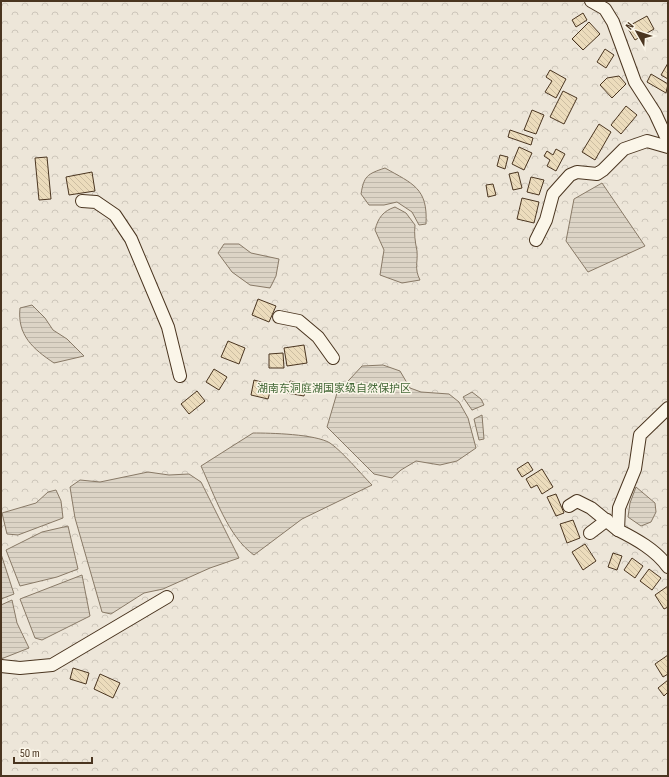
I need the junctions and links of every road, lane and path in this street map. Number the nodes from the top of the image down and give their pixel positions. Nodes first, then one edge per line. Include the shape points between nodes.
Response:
1 (591, 1) edge
2 (668, 141) edge
3 (668, 147) edge
4 (82, 201) dead end
5 (536, 240) dead end
6 (279, 317) dead end
7 (334, 358) dead end
8 (180, 376) dead end
9 (668, 408) edge
10 (569, 506) dead end
11 (607, 520) junction
12 (618, 530) junction
13 (590, 533) dead end
14 (668, 567) edge
15 (168, 597) dead end
16 (1, 666) edge

1 - 2 street via 605,9 613,22 635,82
3 - 5 street via 647,140 624,149 597,174 577,172 570,176 554,194 546,220
4 - 8 street via 96,202 115,216 131,239 168,327
6 - 7 street via 299,321 318,337
9 - 12 street via 640,435 635,469 619,508
10 - 11 street via 577,501
11 - 12 street
11 - 13 street
12 - 14 street via 637,539
15 - 16 street via 52,665 20,668

